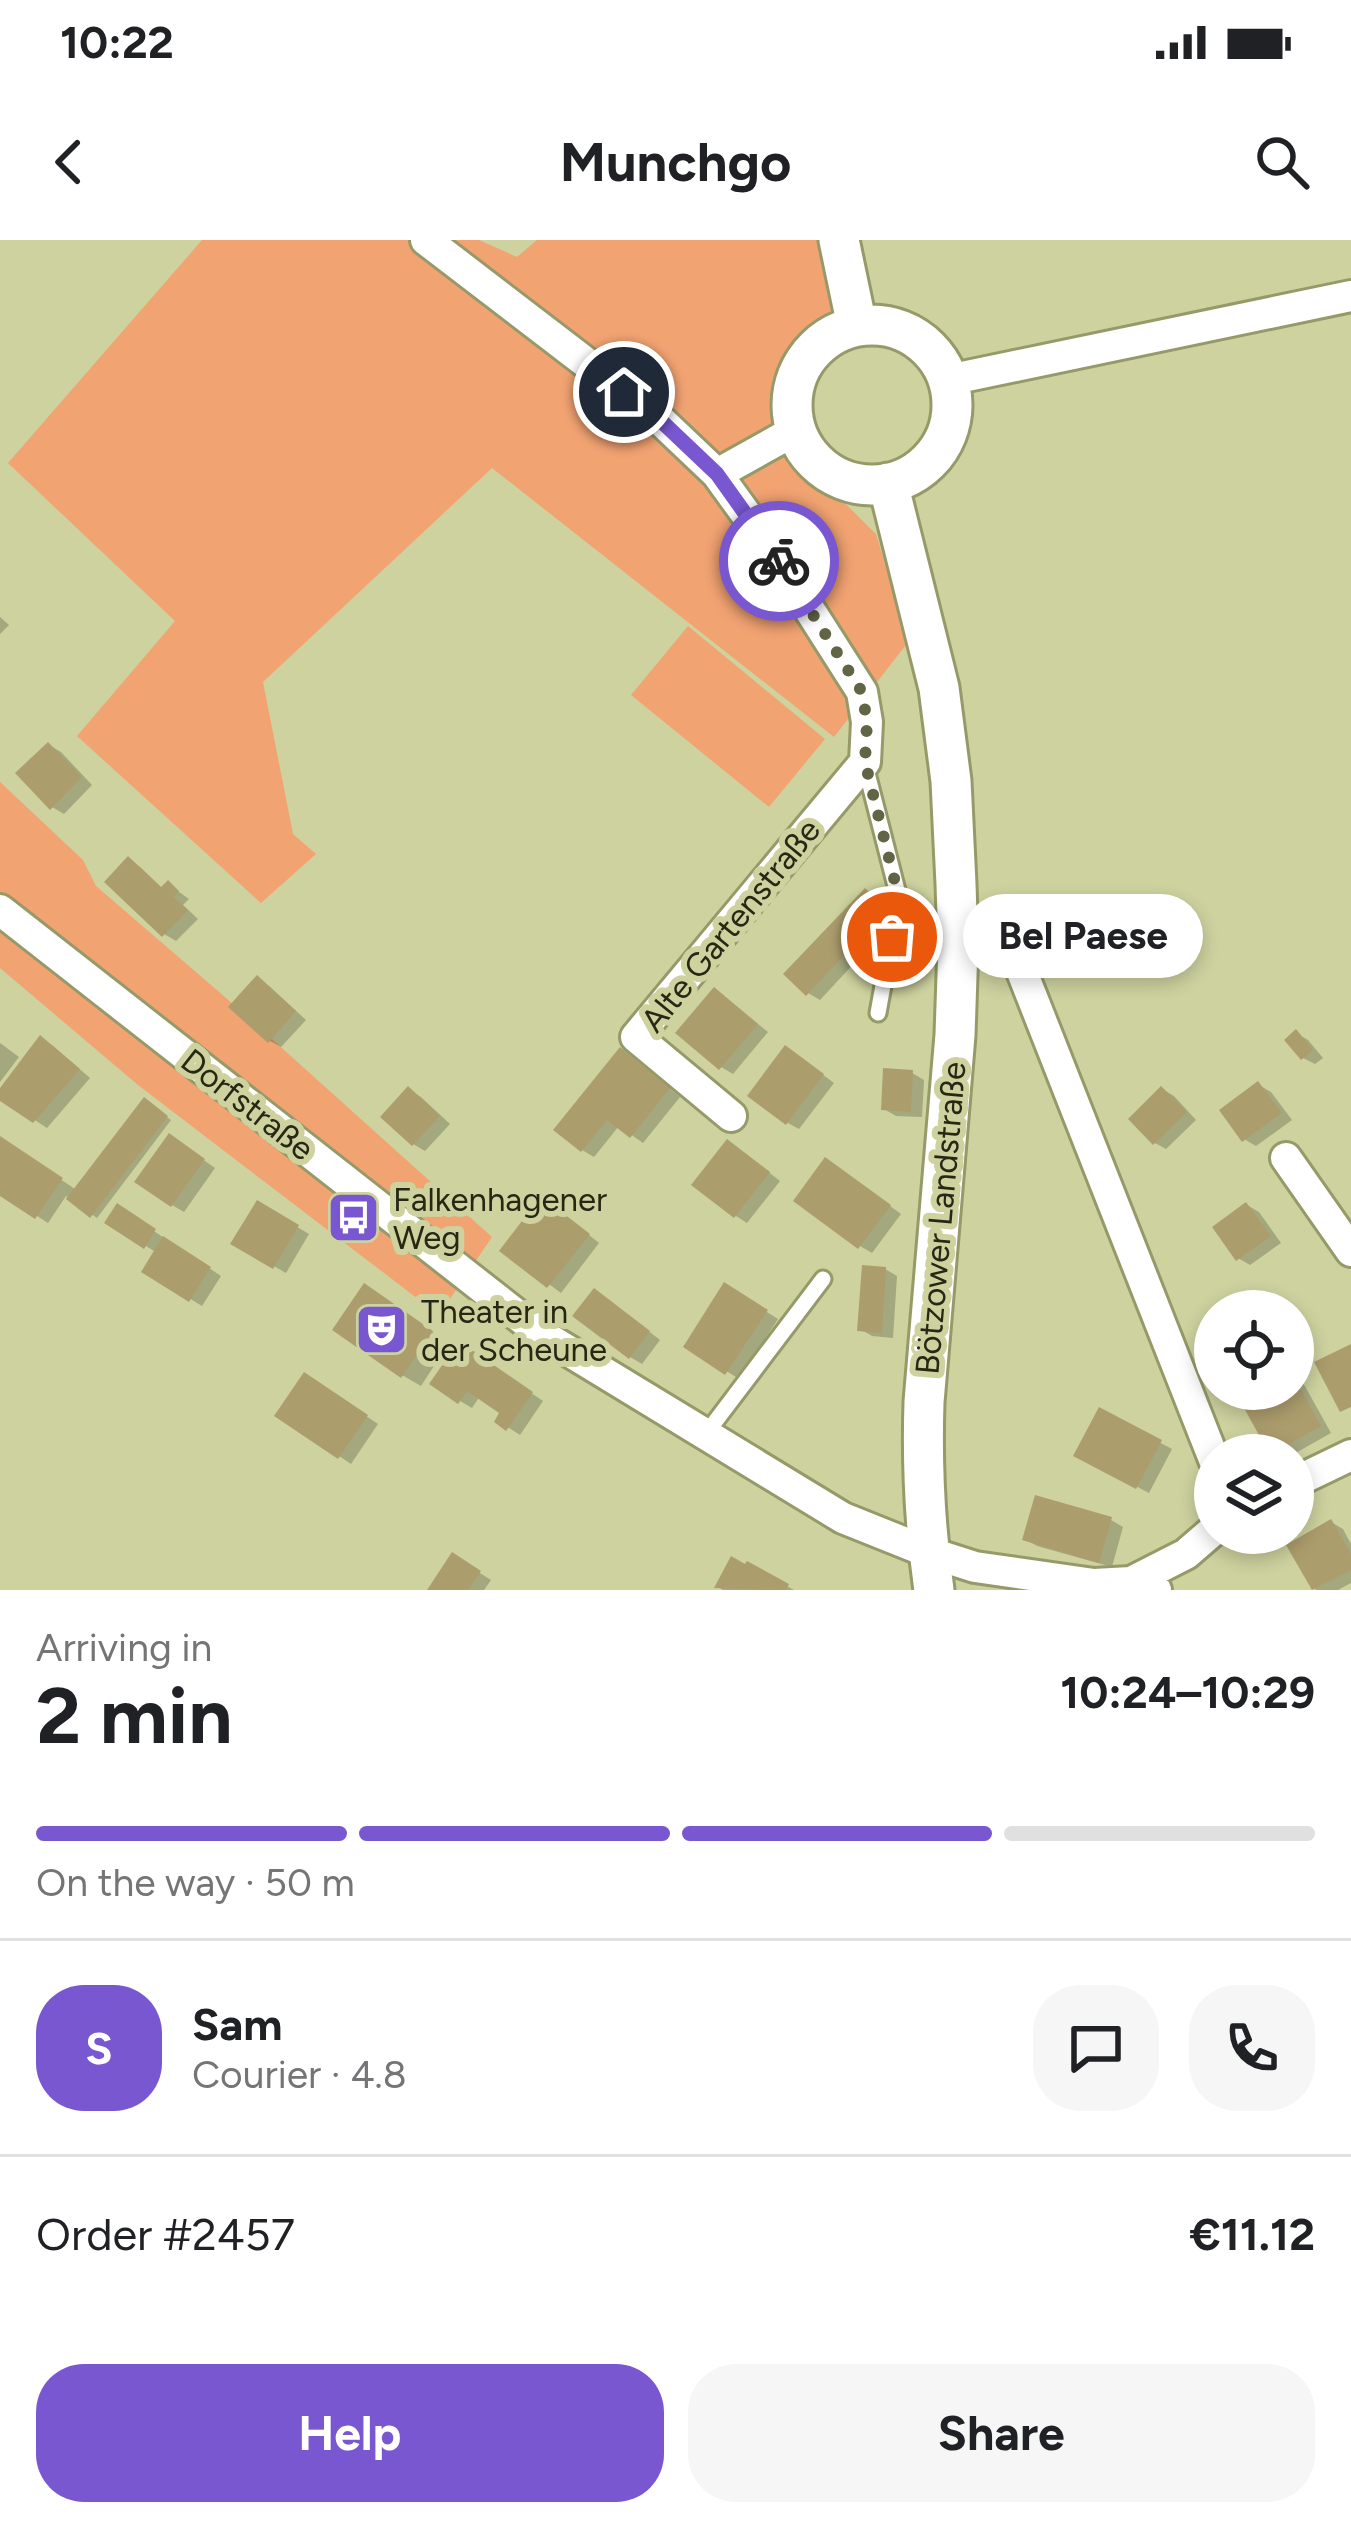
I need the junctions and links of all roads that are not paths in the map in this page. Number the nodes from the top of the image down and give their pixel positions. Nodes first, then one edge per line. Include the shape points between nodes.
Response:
1 (427, 240) edge
2 (839, 240) edge
3 (1351, 296) edge
4 (857, 326) junction
5 (948, 380) junction
6 (796, 430) junction
7 (717, 474) junction
8 (888, 483) junction
9 (865, 762) junction
10 (0, 910) edge
11 (958, 946) junction
12 (878, 1013) dead end
13 (731, 1116) dead end
14 (1286, 1158) dead end
15 (1342, 1214) edge
16 (1351, 1251) edge
17 (823, 1279) dead end
18 (1204, 1434) edge
19 (705, 1435) junction
20 (1351, 1455) edge
21 (1314, 1473) edge
22 (1194, 1547) edge
23 (931, 1571) edge
24 (1143, 1586) edge

1 - 7 street via 657,417
2 - 4 main road
3 - 5 street
4 - 5 main road via 913,335
4 - 6 main road via 808,356 794,391
5 - 8 main road via 945,437 922,467
6 - 7 street
6 - 8 main road via 832,474
7 - 9 street via 862,692
8 - 11 main road, Bötzower Landstraße via 939,688
9 - 12 lane via 899,898
9 - 13 street, Alte Gartenstraße via 636,1037
10 - 19 street, Dorfstraße via 544,1336
11 - 18 street via 1018,964
11 - 23 main road, Bötzower Landstraße via 924,1402
14 - 15 street
15 - 16 street
17 - 19 lane
19 - 23 street, Dorfstraße
20 - 21 street
22 - 24 street
23 - 24 street, Dorfstraße via 975,1567

